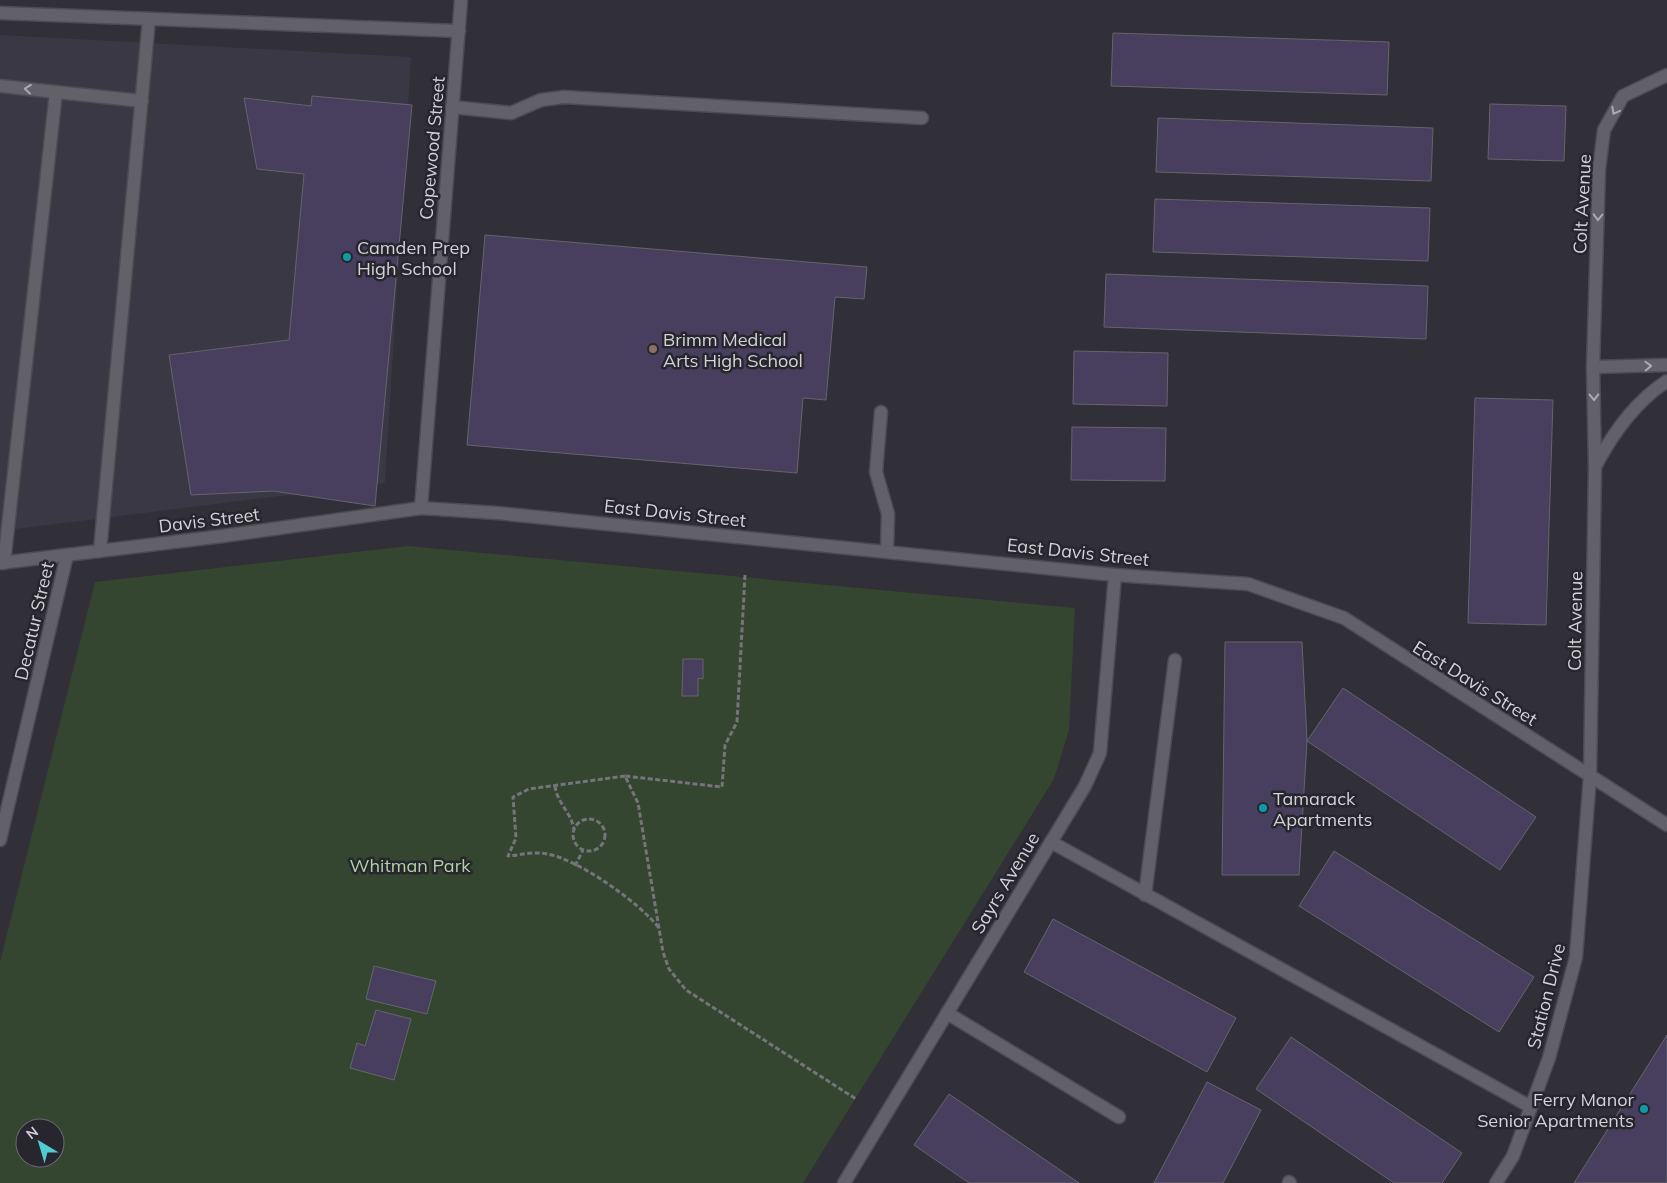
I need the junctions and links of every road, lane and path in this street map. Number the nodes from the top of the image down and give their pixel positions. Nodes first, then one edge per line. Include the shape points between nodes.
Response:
1 (461, 0) edge
2 (0, 13) edge
3 (149, 18) junction
4 (459, 31) junction
5 (1667, 75) edge
6 (0, 86) edge
7 (56, 92) junction
8 (142, 101) junction
9 (452, 107) junction
10 (922, 118) dead end
11 (1667, 365) edge
12 (1593, 367) junction
13 (1667, 381) edge
14 (881, 412) dead end
15 (1595, 467) junction
16 (421, 508) junction
17 (100, 551) junction
18 (887, 551) junction
19 (67, 555) junction
20 (2, 563) edge
21 (745, 575) dead end
22 (1115, 575) junction
23 (1174, 660) dead end
24 (625, 776) junction
25 (1590, 776) junction
26 (555, 786) junction
27 (1667, 825) edge
28 (574, 830) junction
29 (0, 840) edge
30 (1051, 842) junction
31 (583, 850) junction
32 (575, 866) junction
33 (1145, 895) junction
34 (659, 928) junction
35 (947, 1013) junction
36 (856, 1099) dead end
37 (1531, 1107) junction
38 (1119, 1117) dead end
39 (844, 1183) edge
40 (1496, 1183) edge

1 - 4 street, Copewood Street
2 - 3 street
3 - 4 street
3 - 8 street
4 - 9 street, Copewood Street
5 -> 12 street, Colt Avenue via 1623,96 1604,130 1599,168
7 -> 6 street
7 - 8 street
7 - 20 street
8 - 17 street
9 - 10 street via 510,112 541,100 564,97
9 - 16 street, Copewood Street
12 -> 11 street
12 -> 15 street, Colt Avenue
13 - 15 street, Colt Avenue via 1641,403 1612,436
14 - 18 street via 876,472 888,514
15 - 25 street, Colt Avenue
16 - 17 street, Davis Street
16 - 18 street, East Davis Street
17 - 19 street, Davis Street
18 - 22 street, East Davis Street
19 - 20 street, Davis Street
19 - 29 street, Decatur Street
21 - 24 path via 737,722 725,744 722,788
22 - 25 street, East Davis Street via 1248,584 1344,618
22 - 30 street, Sayrs Avenue via 1100,753 1085,786
23 - 33 street
24 - 26 path
24 - 34 path via 638,803
25 - 27 street, East Davis Street
25 - 37 street, Station Drive via 1576,957 1549,1058
26 - 28 path via 556,796 570,816
26 - 32 path via 529,789 513,797 516,838 508,856 538,852 561,858
28 - 31 path via 573,840
28 - 31 path via 580,821 591,819 604,828 605,838 600,848 590,852
30 - 33 street
30 - 35 street, Sayrs Avenue
31 - 32 path
32 - 34 path via 648,914
33 - 37 street
34 - 36 path via 669,969 686,990
35 - 38 street
35 - 39 street, Sayrs Avenue
37 - 40 street, Station Drive via 1513,1156

